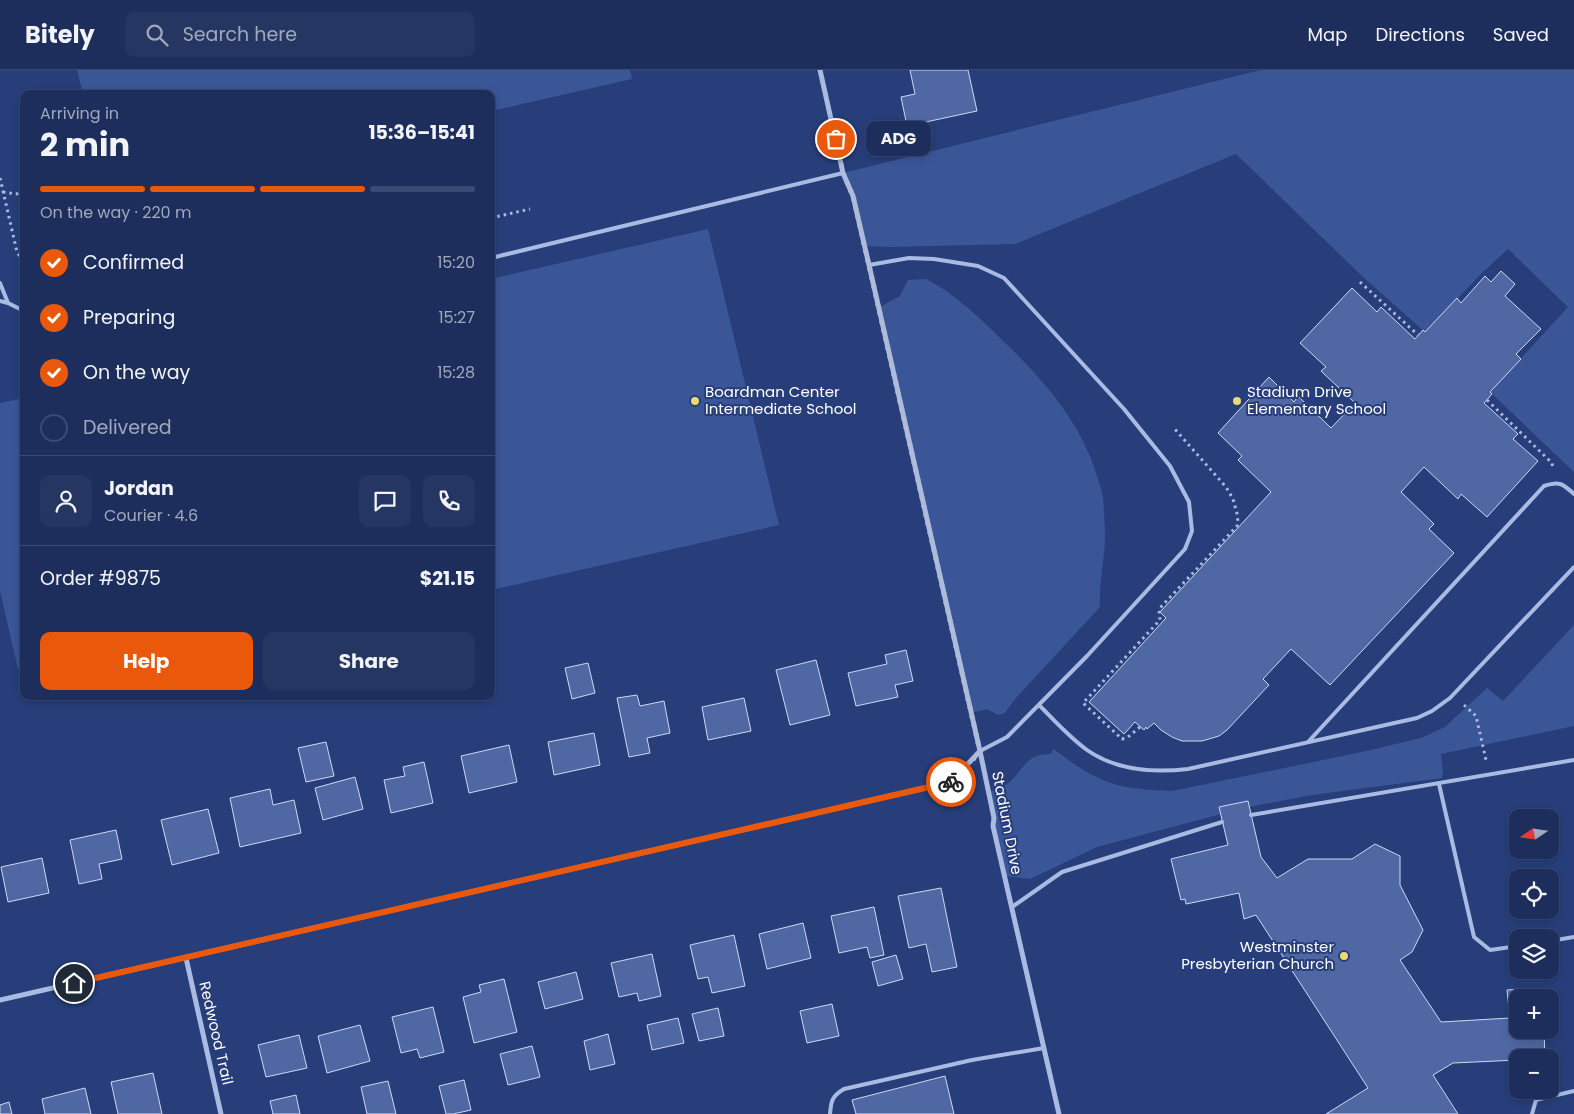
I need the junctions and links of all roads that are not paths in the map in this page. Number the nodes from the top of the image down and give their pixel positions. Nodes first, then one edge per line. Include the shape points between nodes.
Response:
1 (820, 70) edge
2 (843, 173) junction
3 (495, 257) edge
4 (869, 265) junction
5 (0, 282) edge
6 (0, 301) edge
7 (8, 303) junction
8 (20, 309) edge
9 (1574, 494) edge
10 (1574, 567) edge
11 (1039, 705) junction
12 (1308, 742) junction
13 (980, 752) junction
14 (1574, 760) edge
15 (1439, 784) junction
16 (1251, 815) dead end
17 (1222, 822) dead end
18 (1012, 907) junction
19 (1574, 937) edge
20 (1559, 940) edge
21 (1509, 947) edge
22 (186, 958) junction
23 (0, 1000) edge
24 (1044, 1048) junction
25 (1574, 1091) edge
26 (221, 1114) edge
27 (830, 1114) edge
28 (1059, 1114) edge
29 (1532, 1114) edge

1 - 2 street, Stadium Drive
2 - 3 lane
2 - 4 street, Stadium Drive via 853,196
4 - 11 lane via 909,258 934,258 978,266 1004,278 1124,409 1170,466 1189,502 1192,531 1185,548
4 - 13 street, Stadium Drive
5 - 7 lane
6 - 7 lane
7 - 8 lane
9 - 12 lane via 1565,485 1555,482 1544,486
10 - 12 lane via 1432,711 1417,718
11 - 12 lane via 1087,750 1104,760 1140,770 1165,772 1188,769
11 - 13 lane via 1007,737
13 - 18 street, Stadium Drive
13 - 22 street via 951,782
14 - 15 lane
15 - 16 lane
15 - 21 lane via 1474,937 1490,950
17 - 18 lane via 1062,872
18 - 24 street, Stadium Drive
19 - 20 lane
22 - 23 street
22 - 26 street, Redwood Trail
24 - 27 lane via 972,1060 844,1090 836,1094
24 - 28 street, Stadium Drive
25 - 29 lane via 1536,1100

